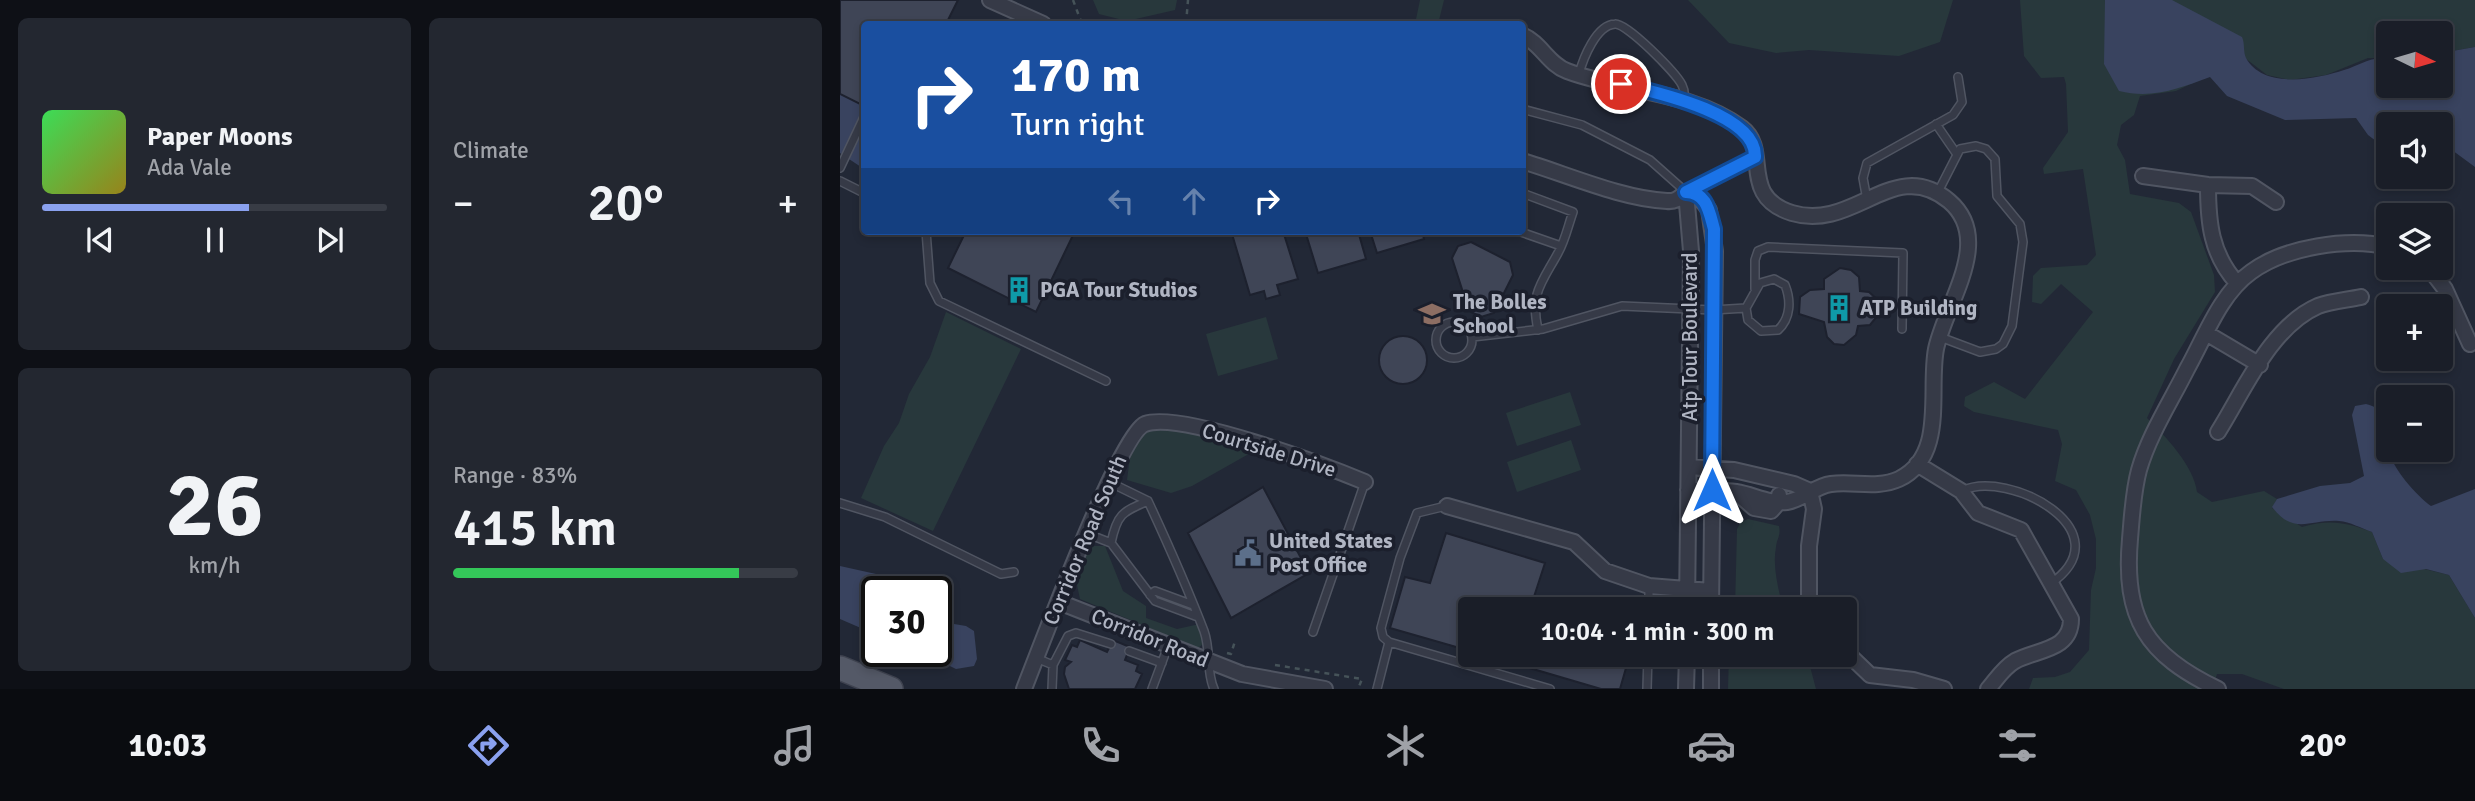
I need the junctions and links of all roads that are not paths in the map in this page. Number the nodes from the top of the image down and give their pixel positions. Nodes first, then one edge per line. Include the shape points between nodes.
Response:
1 (990, 0) edge
2 (1036, 21) edge
3 (1526, 38) edge
4 (1579, 74) junction
5 (1958, 77) dead end
6 (1684, 103) junction
7 (1526, 110) edge
8 (861, 124) edge
9 (1936, 124) junction
10 (1956, 153) junction
11 (1755, 157) junction
12 (1526, 162) edge
13 (840, 168) edge
14 (2143, 176) dead end
15 (840, 181) edge
16 (2208, 185) junction
17 (861, 192) edge
18 (1686, 192) junction
19 (1938, 192) junction
20 (1526, 194) edge
21 (1867, 201) junction
22 (2276, 202) dead end
23 (1526, 234) edge
24 (926, 235) edge
25 (2376, 245) edge
26 (1561, 246) junction
27 (2438, 280) edge
28 (2237, 284) junction
29 (1755, 289) junction
30 (2361, 297) dead end
31 (1746, 308) junction
32 (1691, 309) junction
33 (1713, 310) junction
34 (1902, 329) dead end
35 (1538, 330) junction
36 (2206, 333) junction
37 (1472, 337) junction
38 (1940, 337) junction
39 (2470, 344) dead end
40 (2260, 365) junction
41 (1106, 381) dead end
42 (1173, 422) joint
43 (2218, 432) dead end
44 (1917, 464) junction
45 (1689, 467) junction
46 (1712, 467) junction
47 (1757, 476) junction
48 (1109, 482) junction
49 (1365, 482) joint
50 (1780, 483) junction
51 (1688, 490) junction
52 (1712, 490) junction
53 (1810, 491) junction
54 (1961, 491) junction
55 (1736, 492) junction
56 (1752, 496) junction
57 (1149, 501) junction
58 (1779, 502) junction
59 (840, 503) edge
60 (1447, 506) joint
61 (1088, 534) junction
62 (1111, 543) junction
63 (1014, 572) dead end
64 (2050, 584) junction
65 (1649, 586) junction
66 (1687, 590) junction
67 (1711, 591) junction
68 (1150, 595) junction
69 (1649, 597) edge
70 (1687, 597) edge
71 (1711, 597) edge
72 (1809, 597) edge
73 (1059, 602) junction
74 (1194, 605) junction
75 (1198, 617) junction
76 (1313, 632) dead end
77 (1389, 642) junction
78 (1111, 644) dead end
79 (1168, 646) junction
80 (1129, 651) dead end
81 (1215, 657) junction
82 (1036, 658) junction
83 (1857, 662) edge
84 (1162, 663) junction
85 (1054, 665) junction
86 (1647, 667) edge
87 (1687, 667) edge
88 (1711, 667) edge
89 (840, 668) edge
90 (1530, 686) edge
91 (891, 689) edge
92 (1024, 689) edge
93 (1052, 689) edge
94 (1152, 689) edge
95 (1214, 689) edge
96 (1323, 689) edge
97 (1377, 689) edge
98 (1550, 689) edge
99 (1647, 689) edge
100 (1686, 689) edge
101 (1711, 689) edge
102 (1944, 689) edge
103 (1987, 689) edge
104 (2218, 689) edge

1 - 2 street
3 - 4 street via 1556,66
4 - 6 street
4 - 6 lane via 1588,46 1610,25 1625,26 1681,82
5 - 9 lane via 1959,108
6 - 11 street via 1741,127 1753,142
7 - 18 lane via 1582,125 1616,142 1650,160
8 - 13 lane
9 - 10 lane
9 - 21 lane via 1867,163 1863,178
10 - 19 lane
10 - 38 lane via 1976,146 1991,153 1997,166 1997,197 2020,224 2023,242 2012,326 2003,344 1980,352
11 - 18 lane
11 - 21 street via 1762,189 1790,212 1829,215
12 - 18 street via 1668,201
14 - 16 street
15 - 17 lane
16 - 22 street via 2252,186
16 - 28 street via 2215,251
18 - 32 street, Atp Tour Boulevard
18 - 33 street, Atp Tour Boulevard via 1696,192 1703,199 1714,229
19 - 21 street via 1901,185
19 - 38 street via 1958,211 1969,241 1960,283
20 - 26 lane via 1573,212
23 - 26 lane
24 - 41 lane via 930,283 939,301
25 - 28 street via 2316,247 2261,265
26 - 35 lane via 1537,286 1534,314
27 - 39 street
28 - 36 street
29 - 31 lane
29 - 31 lane via 1768,280 1785,285 1789,303 1783,325 1774,332 1756,329
29 - 34 lane via 1755,260 1759,251 1768,247 1903,253
30 - 40 street via 2310,310 2286,331
31 - 33 lane
32 - 33 lane
32 - 35 lane via 1622,306
32 - 45 street, Atp Tour Boulevard
33 - 46 street, Atp Tour Boulevard
35 - 37 lane
36 - 40 street
36 - 104 street via 2140,466 2127,583 2133,608 2159,651 2182,671
37 - 37 lane via 1470,349 1455,359 1443,355 1436,345 1440,328 1450,322 1462,323
38 - 44 street via 1934,363 1933,421
40 - 43 street
42 - 48 street, Corridor Road South via 1156,422 1136,430
42 - 49 street, Courtside Drive via 1310,459
44 - 53 street via 1887,483 1829,484
44 - 54 street
45 - 46 street
45 - 51 street, Atp Tour Boulevard
46 - 47 street
46 - 52 street, Atp Tour Boulevard
47 - 50 street
47 - 56 street
48 - 57 lane
48 - 61 street, Corridor Road South
49 - 76 lane
50 - 53 street
50 - 58 street
51 - 52 street
51 - 66 street, Atp Tour Boulevard
52 - 55 street
52 - 67 street, Atp Tour Boulevard
53 - 58 street
53 - 72 street via 1814,509
54 - 64 street via 1978,513 2021,530
54 - 64 lane via 1982,484 1993,486 2035,500 2067,522 2075,537 2073,563
55 - 56 street
55 - 58 street via 1744,502 1763,510 1775,509
56 - 58 street
57 - 62 lane via 1122,513
57 - 74 lane
59 - 63 lane via 872,511 1001,574
60 - 65 street via 1574,542 1605,570
60 - 77 lane via 1417,513 1381,628
61 - 62 lane
61 - 73 street, Corridor Road South
62 - 68 lane
64 - 103 street via 2071,619 2067,638 2015,661
65 - 66 street
65 - 69 lane
66 - 67 street
66 - 70 street, Atp Tour Boulevard
67 - 71 street, Atp Tour Boulevard
68 - 74 lane via 1155,591
68 - 75 lane
73 - 79 street, Corridor Road
73 - 82 street, Corridor Road South
74 - 75 lane
75 - 81 lane
77 - 90 lane
77 - 97 lane
78 - 85 lane via 1076,633 1068,636
79 - 81 street, Corridor Road
79 - 84 lane
80 - 84 lane
81 - 95 lane via 1209,679
81 - 96 street, Corridor Road via 1242,674
82 - 85 lane
82 - 92 street, Corridor Road South
83 - 102 street via 1870,675
84 - 94 lane
85 - 93 lane
86 - 99 lane
87 - 100 street
88 - 101 street
89 - 91 main road
90 - 98 lane

